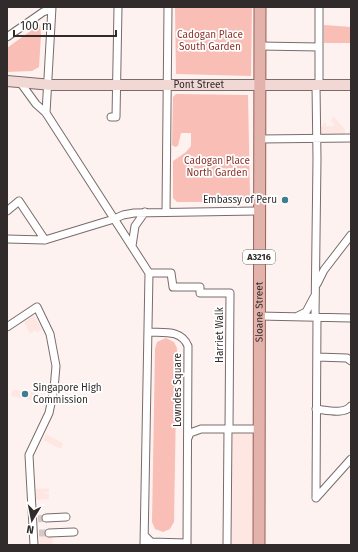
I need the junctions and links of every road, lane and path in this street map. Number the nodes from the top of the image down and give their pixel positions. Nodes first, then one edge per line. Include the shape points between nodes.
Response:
1 (118, 7) edge
2 (168, 7) edge
3 (260, 7) edge
4 (320, 7) edge
5 (52, 8) edge
6 (7, 37) edge
7 (260, 46) junction
8 (319, 47) junction
9 (7, 81) edge
10 (20, 82) junction
11 (47, 84) junction
12 (117, 85) junction
13 (166, 85) junction
14 (260, 85) junction
15 (318, 85) junction
16 (351, 85) edge
17 (46, 113) junction
18 (111, 117) dead end
19 (351, 138) edge
20 (260, 139) junction
21 (316, 139) junction
22 (7, 211) edge
23 (259, 211) junction
24 (147, 212) junction
25 (166, 212) junction
26 (114, 219) junction
27 (351, 234) edge
28 (7, 239) edge
29 (45, 240) junction
30 (132, 247) junction
31 (149, 273) junction
32 (315, 290) junction
33 (259, 316) junction
34 (296, 317) junction
35 (316, 317) junction
36 (351, 318) edge
37 (7, 327) edge
38 (148, 332) junction
39 (317, 357) junction
40 (351, 361) edge
41 (351, 406) edge
42 (316, 409) junction
43 (188, 422) junction
44 (228, 429) junction
45 (258, 429) junction
46 (201, 430) junction
47 (188, 438) junction
48 (351, 459) edge
49 (66, 517) dead end
50 (46, 518) tunnel mouth
51 (74, 532) dead end
52 (49, 533) tunnel mouth
53 (145, 536) junction
54 (187, 544) edge
55 (34, 545) edge
56 (144, 545) edge
57 (227, 545) edge
58 (259, 545) edge

1 - 12 street
2 - 13 street
3 - 7 main road, Sloane Street / A3216
4 - 8 street
5 - 6 street via 42,12
5 - 11 street
7 - 8 street
7 - 14 main road, Sloane Street / A3216
8 - 15 street
9 - 10 main road, Pont Street
10 - 11 main road, Pont Street
10 - 17 street
11 - 12 main road, Pont Street
11 - 17 street
12 - 13 main road, Pont Street
12 - 18 street via 116,117
13 - 14 main road, Pont Street
13 - 25 street
14 - 15 main road, Pont Street
14 - 20 main road, Sloane Street / A3216
15 - 16 main road, Pont Street
15 - 21 street
17 - 26 street
19 - 21 street
20 - 21 street
20 - 23 main road, Sloane Street / A3216
21 - 32 street
22 - 29 street via 19,201
23 - 25 street
23 - 33 main road, Sloane Street / A3216
24 - 25 street
24 - 26 street via 123,214
24 - 30 street via 135,226
26 - 29 street
26 - 30 street
27 - 32 street via 324,270
28 - 29 street
30 - 31 street
31 - 38 street
31 - 44 street, Harriet Walk via 171,273 173,287 200,287 200,293 230,293
32 - 34 street via 306,312
32 - 35 street
33 - 34 street
33 - 45 main road, Sloane Street / A3216
34 - 35 street
35 - 36 street
35 - 39 street
37 - 55 street via 37,307 50,334 56,366 48,413 29,455 36,534
38 - 43 street, Lowndes Square via 180,335 188,346
38 - 53 street
39 - 40 street via 347,358
39 - 42 street
41 - 42 street via 346,411
42 - 48 street via 316,498
43 - 46 street
43 - 47 street, Lowndes Square
44 - 45 street
44 - 46 street
44 - 57 street, Harriet Walk
45 - 58 main road, Sloane Street / A3216
46 - 47 street via 190,434
47 - 54 street, Lowndes Square
49 - 50 street
51 - 52 street
53 - 54 street, Lowndes Square via 151,542
53 - 56 street

